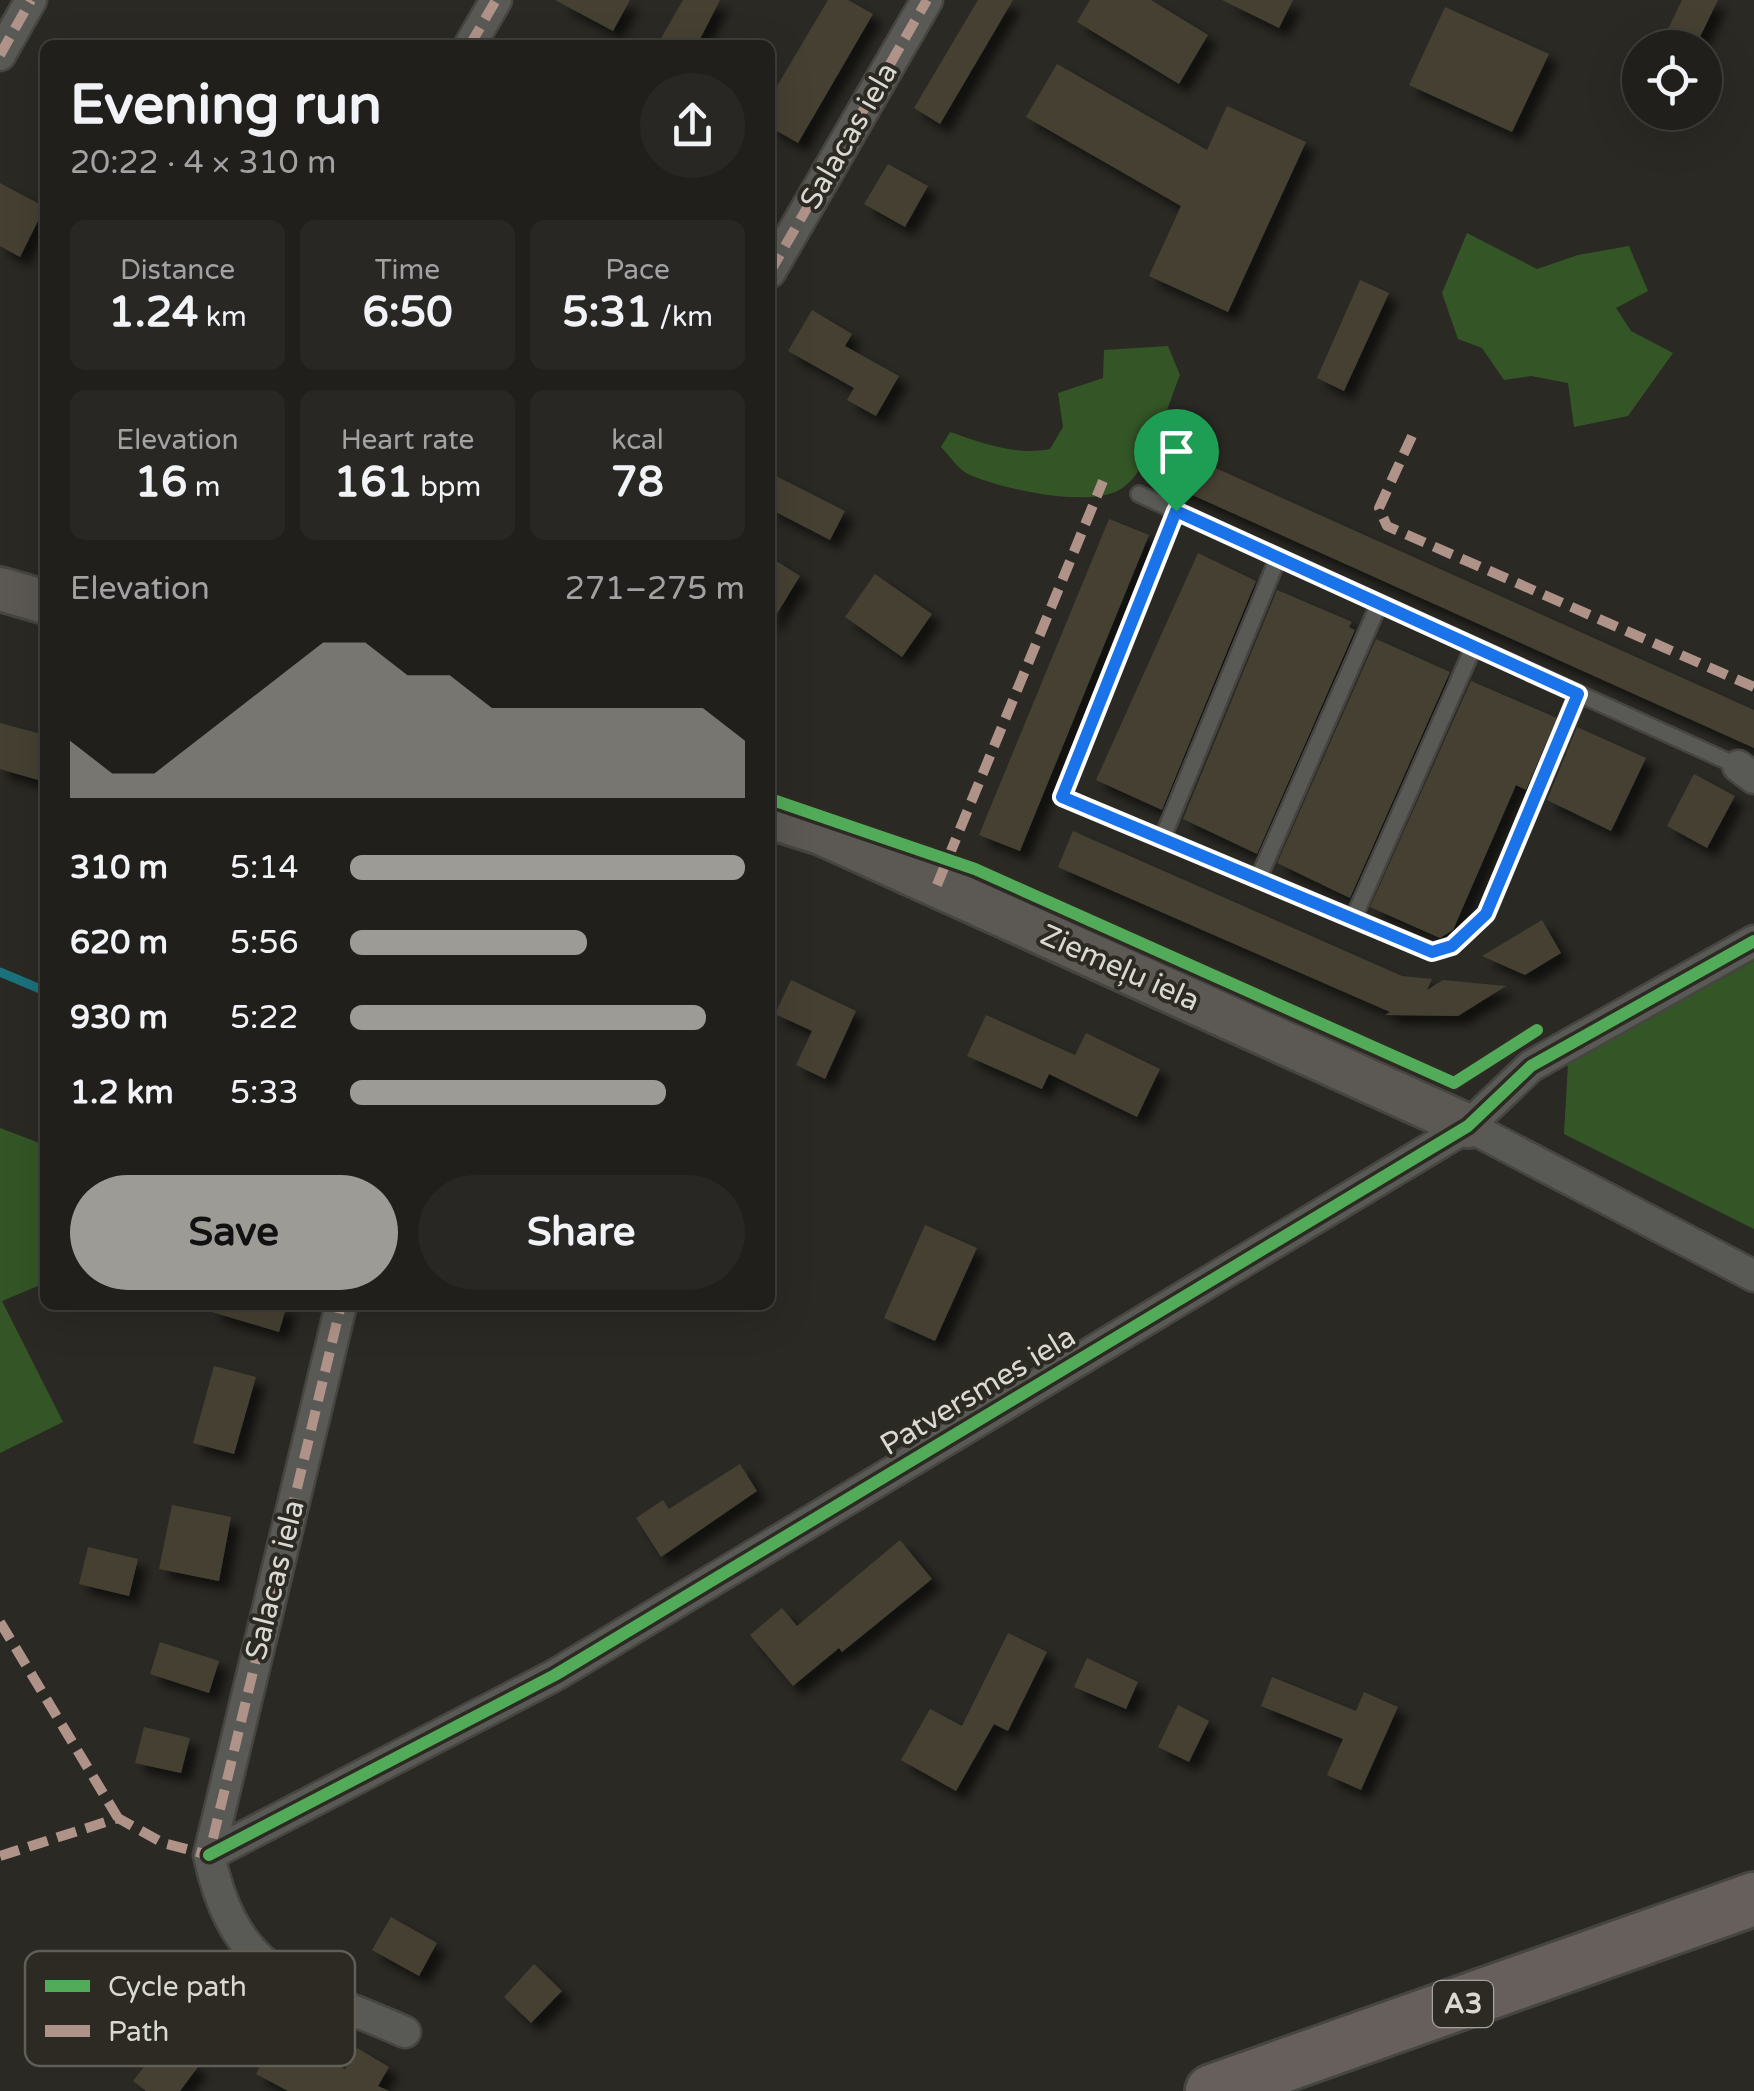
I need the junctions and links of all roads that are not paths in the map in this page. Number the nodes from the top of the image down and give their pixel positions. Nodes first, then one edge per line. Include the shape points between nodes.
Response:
1 (31, 0) edge
2 (496, 0) edge
3 (927, 0) edge
4 (473, 40) edge
5 (0, 56) edge
6 (775, 263) edge
7 (1140, 494) dead end
8 (1176, 511) junction
9 (1278, 558) junction
10 (0, 589) edge
11 (40, 601) edge
12 (1379, 604) junction
13 (1474, 646) junction
14 (1578, 694) junction
15 (1746, 772) edge
16 (775, 818) edge
17 (1162, 839) junction
18 (1258, 879) junction
19 (1353, 919) junction
20 (1754, 941) edge
21 (1468, 1126) junction
22 (1754, 1276) edge
23 (340, 1310) edge
24 (209, 1854) junction
25 (1754, 1899) edge
26 (251, 1951) edge
27 (355, 2010) edge
28 (405, 2032) dead end
29 (1212, 2091) edge

1 - 5 street
2 - 4 street
3 - 6 street, Salacas iela
7 - 8 lane
8 - 9 lane
8 - 17 lane via 1062,797
9 - 12 lane
9 - 17 lane
10 - 11 street
12 - 13 lane
12 - 18 lane
13 - 14 lane
13 - 19 lane
14 - 15 lane
14 - 19 lane via 1486,914 1452,946 1432,952
16 - 21 street, Ziemeļu iela via 821,832
17 - 18 lane
18 - 19 lane
20 - 21 street, Patversmes iela via 1531,1066
21 - 22 street
21 - 24 street, Patversmes iela via 555,1675
23 - 24 street, Salacas iela
24 - 26 street via 220,1904
25 - 29 highway, A3
27 - 28 street

